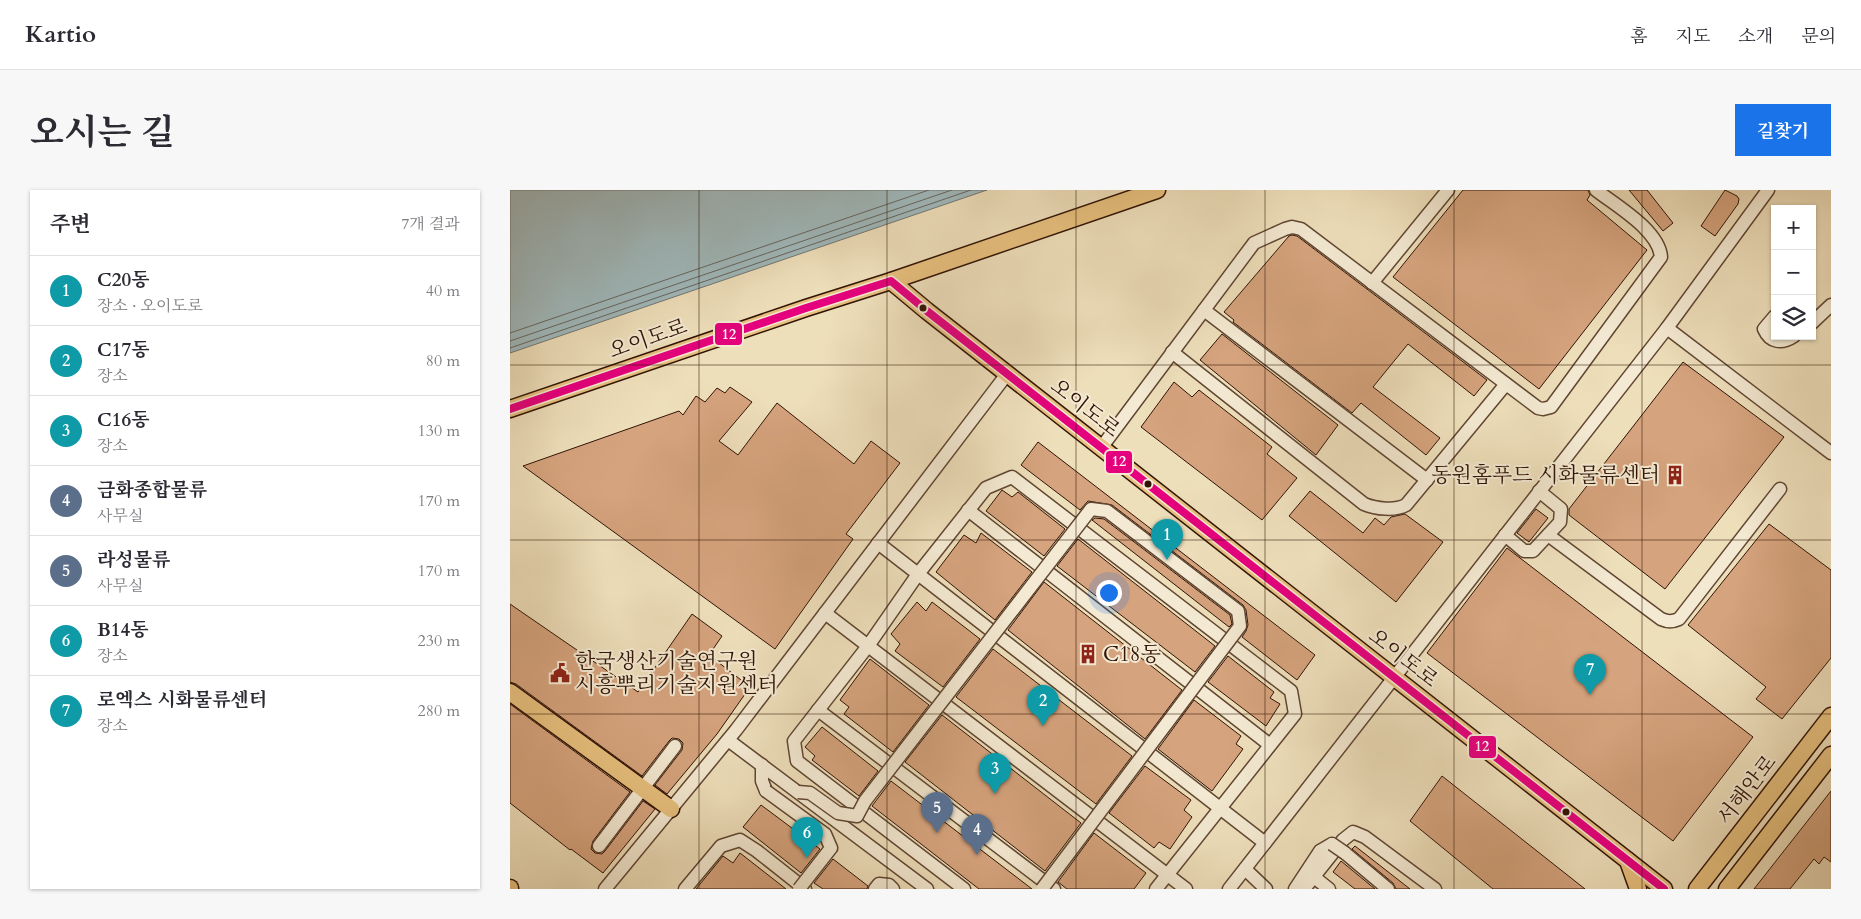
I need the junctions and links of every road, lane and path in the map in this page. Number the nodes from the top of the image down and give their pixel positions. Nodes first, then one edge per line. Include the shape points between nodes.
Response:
1 (1157, 190) edge
2 (1448, 190) edge
3 (1596, 190) edge
4 (1768, 190) edge
5 (891, 281) junction
6 (1372, 283) junction
7 (1831, 305) edge
8 (1204, 310) junction
9 (1816, 319) edge
10 (1771, 320) edge
11 (1667, 328) junction
12 (1771, 337) edge
13 (1775, 340) edge
14 (1789, 340) edge
15 (1172, 352) junction
16 (1007, 374) junction
17 (1506, 384) junction
18 (510, 409) edge
19 (1101, 448) junction
20 (1831, 453) edge
21 (1427, 480) junction
22 (1780, 488) dead end
23 (1539, 491) junction
24 (968, 510) junction
25 (1504, 535) junction
26 (1548, 535) junction
27 (878, 543) junction
28 (918, 574) junction
29 (825, 613) junction
30 (868, 646) junction
31 (1394, 677) junction
32 (510, 692) edge
33 (818, 710) junction
34 (1831, 716) edge
35 (728, 740) junction
36 (1270, 745) junction
37 (675, 746) dead end
38 (1831, 754) edge
39 (762, 765) junction
40 (643, 788) junction
41 (798, 792) junction
42 (1220, 808) junction
43 (671, 809) junction
44 (1265, 842) junction
45 (599, 846) dead end
46 (1628, 861) junction
47 (1245, 869) junction
48 (1167, 875) junction
49 (1314, 877) junction
50 (605, 889) edge
51 (685, 889) edge
52 (799, 889) edge
53 (806, 889) edge
54 (875, 889) edge
55 (894, 889) edge
56 (927, 889) edge
57 (964, 889) edge
58 (1042, 889) edge
59 (1054, 889) edge
60 (1156, 889) edge
61 (1186, 889) edge
62 (1229, 889) edge
63 (1266, 889) edge
64 (1295, 889) edge
65 (1304, 889) edge
66 (1329, 889) edge
67 (1388, 889) edge
68 (1435, 889) edge
69 (1638, 889) edge
70 (1664, 889) edge
71 (1698, 889) edge
72 (1727, 889) edge

1 - 5 main road
2 - 6 street
3 - 17 street via 1645,228 1661,250 1661,256 1551,406 1538,408
4 - 11 street
5 - 16 main road, 오이도로
5 - 18 main road, 오이도로
6 - 8 street via 1301,229 1292,227 1254,243
6 - 17 street
7 - 9 street
8 - 15 street
8 - 21 street
10 - 12 street via 1764,329
11 - 20 street
11 - 23 street
13 - 14 street
15 - 19 street
15 - 21 street via 1364,504 1383,508 1403,507
16 - 19 main road, 오이도로
16 - 27 street
17 - 21 street
19 - 31 main road, 오이도로
22 - 26 street via 1679,619 1672,621 1661,619
23 - 25 street
23 - 26 street via 1561,508 1560,522
24 - 28 street
24 - 36 street
24 - 36 street via 986,488 1012,477 1291,691 1294,714
25 - 26 street via 1524,551 1537,548
25 - 31 street
27 - 28 street
27 - 29 street
28 - 30 street
28 - 42 street
29 - 30 street
29 - 35 street
30 - 33 street
30 - 48 street
31 - 44 street
31 - 46 main road, 오이도로
32 - 40 main road
33 - 57 street via 794,741 797,761
33 - 59 street
34 - 71 main road, 서해안로
35 - 39 street
35 - 43 street
36 - 42 street
37 - 40 street
38 - 72 main road, 서해안로
39 - 41 street
39 - 52 street, bridge via 766,791 824,834 831,848
40 - 43 main road
40 - 45 street
41 - 56 street
41 - 58 street, bridge via 810,793 838,813 857,816 865,801 1091,508 1107,511 1238,610 1240,626
42 - 44 street
42 - 48 street
43 - 50 street
44 - 47 street
46 - 69 main road
46 - 70 main road, 오이도로
47 - 62 street
47 - 63 street
48 - 60 street
48 - 61 street
49 - 65 street
49 - 66 street
49 - 68 street via 1353,832 1365,837
51 - 53 street via 721,846 740,840
54 - 55 street via 879,884
64 - 67 street, bridge via 1320,852 1332,844

